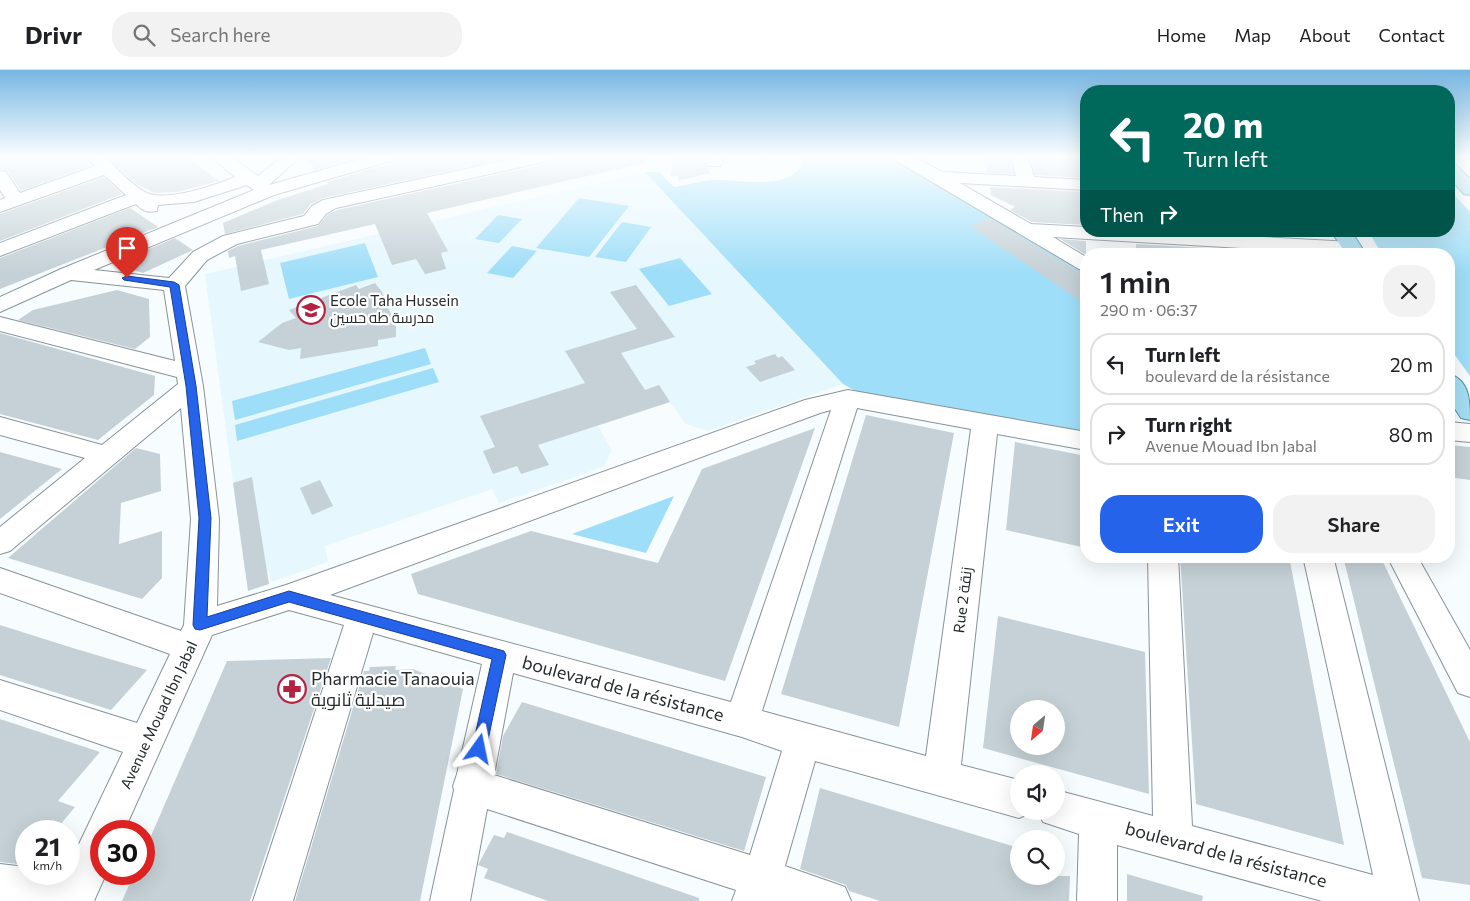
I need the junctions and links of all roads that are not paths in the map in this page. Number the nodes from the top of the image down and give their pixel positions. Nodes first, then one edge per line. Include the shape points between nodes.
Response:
1 (28, 195) edge
2 (136, 195) edge
3 (200, 195) edge
4 (245, 195) edge
5 (317, 195) edge
6 (372, 195) edge
7 (970, 195) edge
8 (138, 197) junction
9 (8, 204) edge
10 (330, 204) junction
11 (231, 205) junction
12 (176, 227) junction
13 (267, 229) junction
14 (1030, 230) junction
15 (1080, 233) edge
16 (1148, 237) edge
17 (1233, 242) edge
18 (1349, 244) edge
19 (0, 250) edge
20 (206, 252) junction
21 (1080, 261) edge
22 (68, 272) junction
23 (174, 285) junction
24 (0, 305) edge
25 (0, 324) edge
26 (190, 379) junction
27 (1455, 391) edge
28 (848, 398) junction
29 (1470, 412) edge
30 (985, 422) junction
31 (0, 426) edge
32 (1455, 431) edge
33 (1470, 432) edge
34 (1080, 440) edge
35 (106, 455) junction
36 (0, 543) edge
37 (1163, 563) edge
38 (1320, 563) edge
39 (1406, 563) edge
40 (0, 580) edge
41 (289, 596) junction
42 (362, 618) junction
43 (195, 636) junction
44 (500, 655) junction
45 (1470, 682) edge
46 (0, 695) edge
47 (742, 721) junction
48 (803, 741) junction
49 (146, 743) junction
50 (940, 777) junction
51 (471, 786) junction
52 (1010, 796) edge
53 (1065, 811) edge
54 (110, 820) edge
55 (1098, 820) junction
56 (1173, 839) junction
57 (90, 864) edge
58 (0, 884) edge
59 (757, 890) edge
60 (75, 897) edge
61 (273, 901) edge
62 (450, 901) edge
63 (831, 901) edge
64 (1097, 901) edge
65 (1397, 901) edge

1 - 9 street
2 - 8 street
3 - 8 street via 185,199
4 - 11 street
5 - 10 street
6 - 10 street
7 - 14 street
8 - 12 street
8 - 19 street
10 - 13 street via 311,220
11 - 12 street
11 - 13 street
12 - 20 street
12 - 22 street
13 - 20 street via 230,240
14 - 15 street
14 - 21 street
16 - 17 street
17 - 18 street
20 - 23 street
22 - 23 street
22 - 24 street
23 - 26 street, Avenue Mouad Ibn Jabal
25 - 26 street
26 - 35 street
26 - 43 street, Avenue Mouad Ibn Jabal via 205,518
27 - 29 main road
28 - 30 street
28 - 41 street via 806,409
28 - 47 street
30 - 34 street
30 - 50 street, Rue 2 زنقة
31 - 35 street
32 - 33 street
35 - 36 street
37 - 56 street
38 - 65 street
39 - 45 street
40 - 43 street
41 - 42 street, boulevard de la résistance
41 - 43 street
42 - 44 street, boulevard de la résistance
42 - 61 street
43 - 49 street, Avenue Mouad Ibn Jabal
44 - 47 street, boulevard de la résistance
44 - 51 street
46 - 49 street
47 - 48 street, boulevard de la résistance
48 - 50 street, boulevard de la résistance
48 - 59 street
49 - 54 street, Avenue Mouad Ibn Jabal
50 - 52 street, boulevard de la résistance
51 - 59 street
51 - 62 street
53 - 55 street, boulevard de la résistance
55 - 56 street, boulevard de la résistance
55 - 64 street
56 - 65 street, boulevard de la résistance
57 - 60 street
58 - 60 street
59 - 63 street

